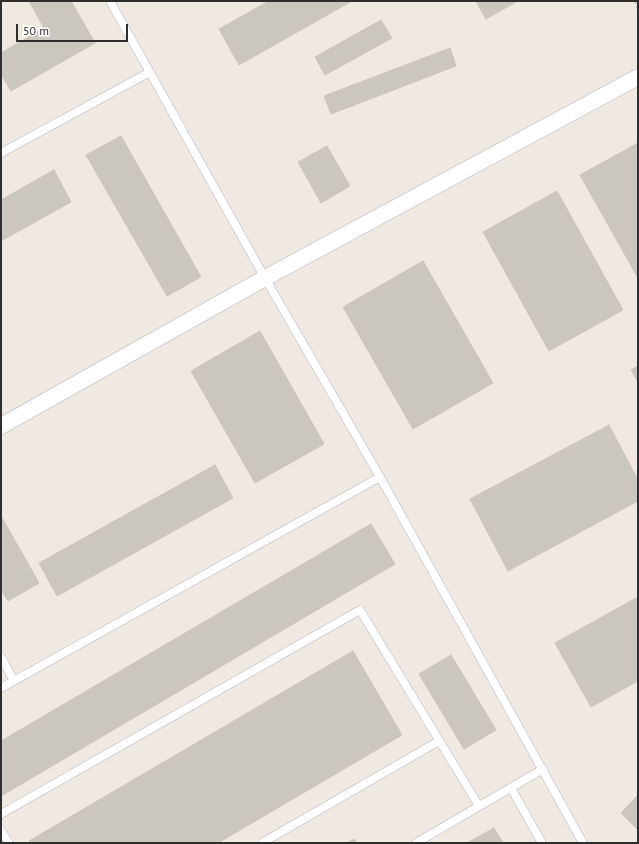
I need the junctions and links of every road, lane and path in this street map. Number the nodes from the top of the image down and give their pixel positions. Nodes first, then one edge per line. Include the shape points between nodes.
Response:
1 (110, 1) edge
2 (635, 1) edge
3 (638, 9) edge
4 (150, 72) junction
5 (638, 77) edge
6 (1, 153) edge
7 (266, 278) junction
8 (1, 426) edge
9 (380, 477) junction
10 (1, 658) edge
11 (14, 681) junction
12 (1, 688) edge
13 (439, 741) junction
14 (543, 769) junction
15 (510, 788) junction
16 (479, 806) junction
17 (1, 814) edge
18 (1, 830) edge
19 (9, 843) edge
20 (262, 843) edge
21 (416, 843) edge
22 (542, 843) edge
23 (584, 843) edge

1 - 4 lane
2 - 3 path
4 - 6 lane
4 - 7 lane
5 - 7 street
7 - 8 street
7 - 9 lane
9 - 11 lane
9 - 14 lane
10 - 11 lane
11 - 12 lane
13 - 16 lane
13 - 17 lane via 360,610
13 - 20 lane
14 - 15 lane
14 - 23 lane
15 - 16 lane
15 - 22 lane
16 - 21 lane
18 - 19 lane

